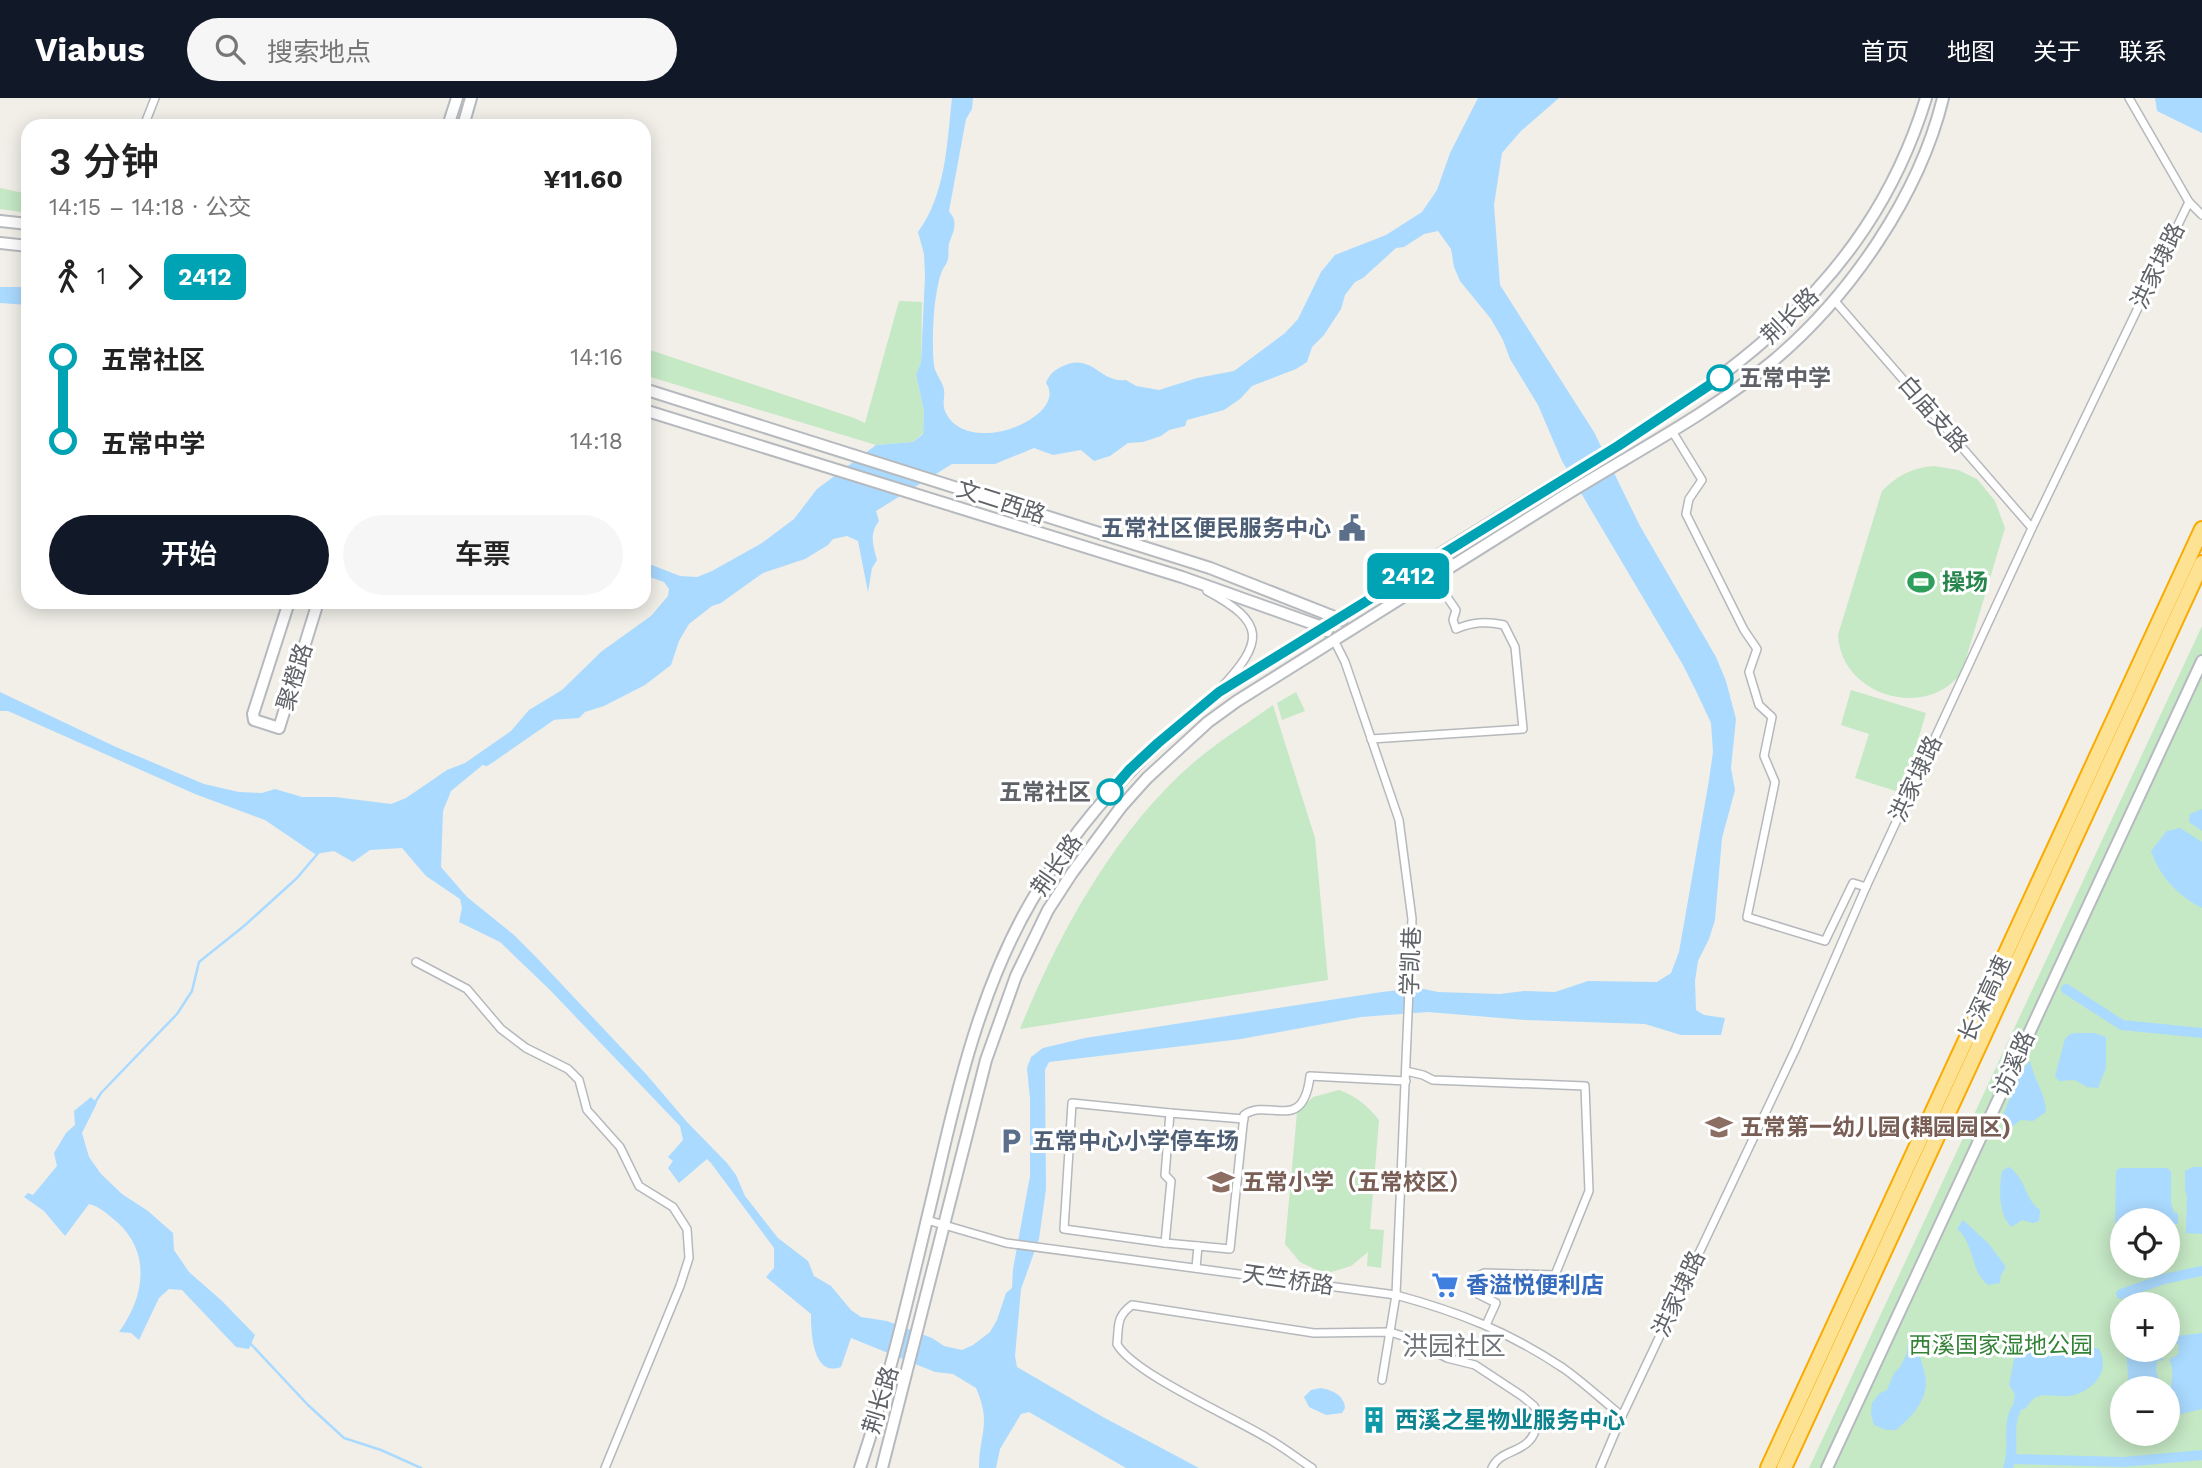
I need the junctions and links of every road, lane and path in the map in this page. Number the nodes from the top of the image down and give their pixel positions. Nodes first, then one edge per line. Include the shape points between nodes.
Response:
1 (155, 98) edge
2 (457, 98) edge
3 (471, 98) edge
4 (1926, 98) edge
5 (1943, 98) edge
6 (2129, 98) edge
7 (147, 119) edge
8 (450, 119) edge
9 (465, 119) edge
10 (2189, 202) junction
11 (2201, 212) edge
12 (0, 220) edge
13 (21, 223) edge
14 (0, 243) edge
15 (21, 245) edge
16 (1834, 300) junction
17 (651, 391) edge
18 (651, 412) edge
19 (1672, 431) junction
20 (2032, 528) junction
21 (2202, 529) edge
22 (2202, 563) edge
23 (1182, 577) junction
24 (1434, 578) junction
25 (287, 609) edge
26 (316, 609) edge
27 (1340, 617) junction
28 (1325, 628) junction
29 (1349, 631) junction
30 (1334, 640) junction
31 (2202, 661) edge
32 (1212, 698) junction
33 (1371, 739) junction
34 (1866, 887) junction
35 (416, 962) dead end
36 (1406, 1071) junction
37 (1406, 1081) junction
38 (1170, 1113) junction
39 (1244, 1119) junction
40 (927, 1220) junction
41 (944, 1224) junction
42 (1165, 1242) junction
43 (1198, 1246) junction
44 (1196, 1268) junction
45 (1396, 1295) junction
46 (1486, 1325) junction
47 (1390, 1332) junction
48 (1382, 1380) dead end
49 (1622, 1416) junction
50 (605, 1468) edge
51 (860, 1468) edge
52 (882, 1468) edge
53 (1312, 1468) edge
54 (1492, 1468) edge
55 (1600, 1468) edge
56 (1768, 1468) edge
57 (1784, 1468) edge
58 (1827, 1468) edge

1 - 7 street
2 - 8 main road
3 - 9 main road
4 - 27 main road, 荆长路 via 1912,140 1864,231 1786,323 1720,378 1618,446
5 - 16 main road, 荆长路 via 1925,153 1891,220
6 - 10 street, 洪家埭路
10 - 11 street
10 - 20 street, 洪家埭路
12 - 13 main road
14 - 15 main road
16 - 19 main road, 荆长路 via 1772,361
16 - 20 street, 白庙支路
17 - 27 main road, 文二西路 via 1210,568
18 - 23 main road, 文二西路
19 - 24 main road, 荆长路
19 - 34 street via 1702,480 1689,499 1686,514 1757,649 1749,672 1759,705 1772,717 1764,756 1775,782 1747,917 1825,941 1853,883
20 - 34 street, 洪家埭路
21 - 56 highway, 长深高速
22 - 57 highway, 长深高速
23 - 28 main road, 文二西路
23 - 32 street via 1243,612 1252,633 1243,664
24 - 29 main road, 荆长路
24 - 33 street via 1456,610 1456,629 1472,623 1504,625 1515,647 1523,729
25 - 26 main road, 聚橙路 via 253,714 254,720 279,728
27 - 28 main road, 荆长路
27 - 29 main road
28 - 30 main road
28 - 32 main road, 荆长路
29 - 30 main road, 荆长路
30 - 33 street, 学凯巷
30 - 41 main road, 荆长路 via 1200,730 1121,807 1072,873 1048,910 1000,1017
31 - 58 main road, 访溪路
32 - 40 main road, 荆长路 via 1129,770 1031,902 982,1009
33 - 36 street, 学凯巷 via 1399,820 1412,919
34 - 49 street, 洪家埭路 via 1796,1048
35 - 50 street via 467,989 501,1029 568,1069 579,1080 587,1110 620,1147 639,1186 673,1207 687,1229 689,1258 681,1286
36 - 37 street, 学凯巷
36 - 46 street via 1433,1080 1585,1086 1589,1191 1555,1275 1484,1273 1477,1277 1478,1294 1496,1303
37 - 39 street via 1310,1076 1305,1096 1293,1110 1250,1111
37 - 45 street, 学凯巷
38 - 39 street
38 - 42 street via 1165,1175 1171,1181
38 - 42 street via 1072,1103 1064,1229
39 - 43 street via 1230,1249
40 - 41 street, 天竺桥路
40 - 51 main road, 荆长路 via 893,1361
41 - 44 street, 天竺桥路 via 1006,1243
41 - 52 main road, 荆长路
42 - 43 street
43 - 44 street
44 - 45 street, 天竺桥路
45 - 46 street, 天竺桥路
45 - 47 street, 学凯巷
46 - 49 street, 天竺桥路 via 1565,1370
47 - 48 street, 学凯巷
47 - 53 street via 1314,1333 1132,1305 1119,1318 1117,1344 1128,1358
47 - 54 street via 1447,1358 1475,1365 1534,1406 1539,1416 1532,1437
49 - 55 street, 洪家埭路

